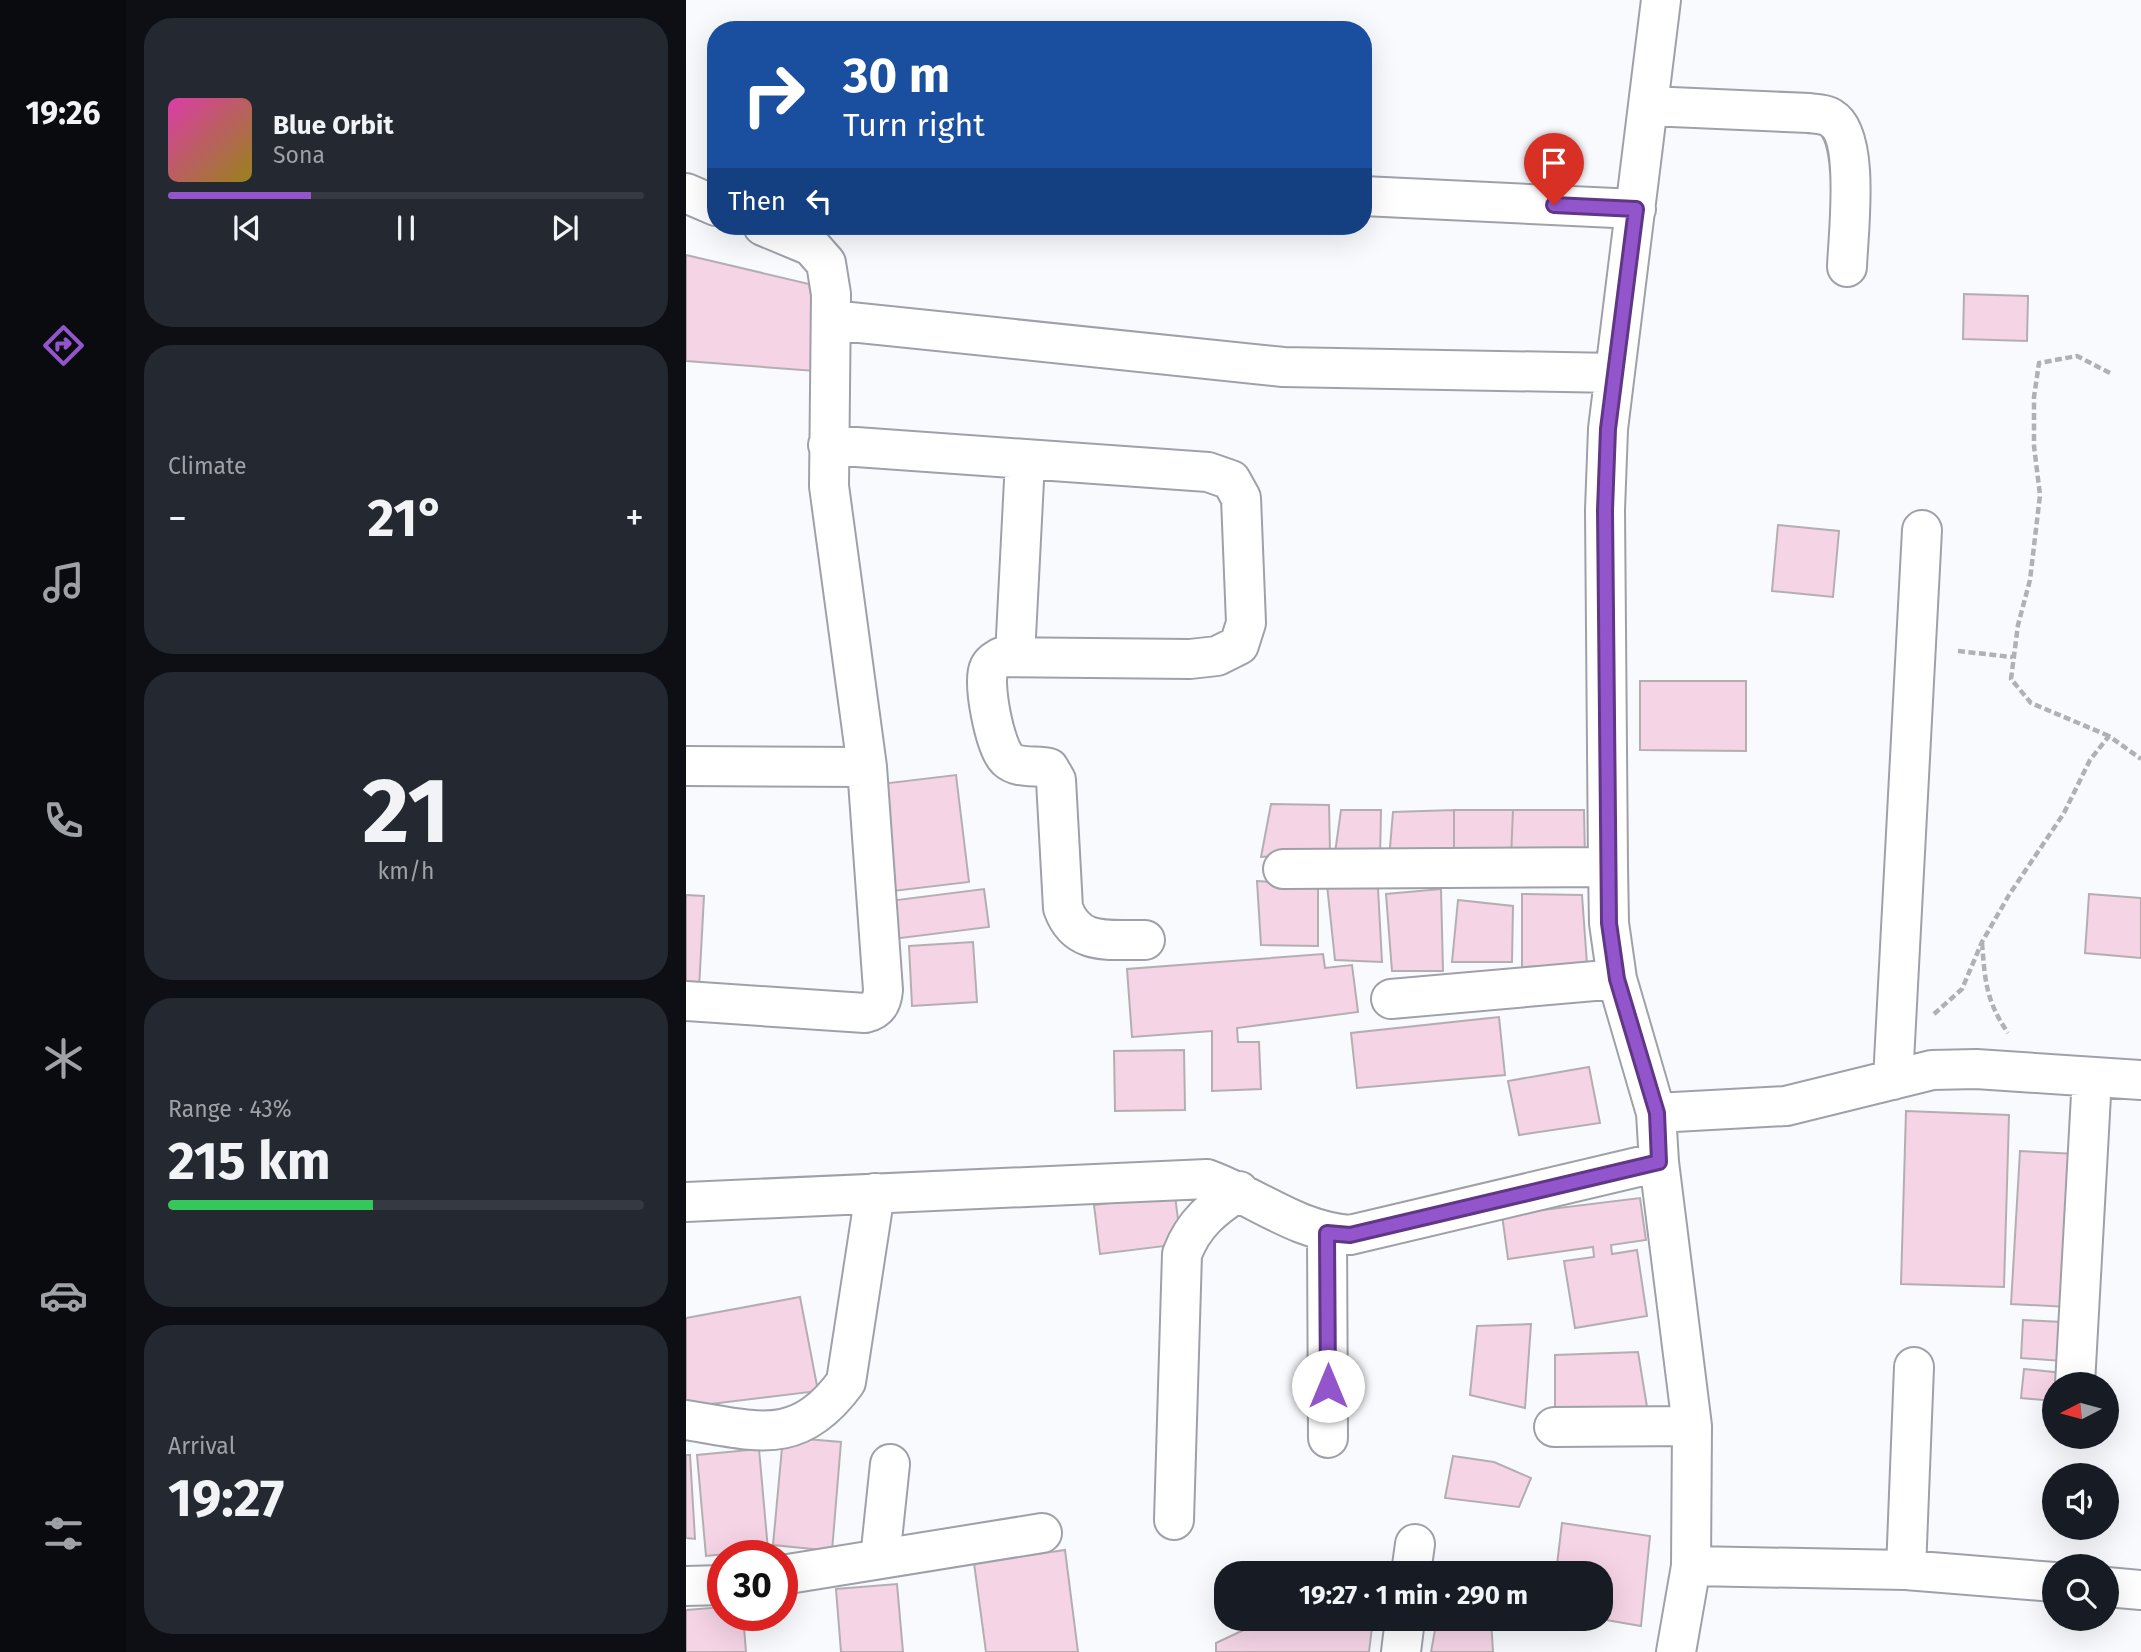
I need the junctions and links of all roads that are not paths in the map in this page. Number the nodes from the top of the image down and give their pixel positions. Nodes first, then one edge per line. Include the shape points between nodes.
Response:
1 (1661, 0) edge
2 (1649, 106) junction
3 (686, 193) edge
4 (1372, 196) edge
5 (707, 202) edge
6 (1636, 209) junction
7 (785, 235) edge
8 (1847, 267) dead end
9 (831, 320) junction
10 (1615, 373) junction
11 (828, 445) junction
12 (1025, 461) junction
13 (1922, 530) dead end
14 (1015, 656) junction
15 (686, 766) edge
16 (867, 767) junction
17 (1608, 867) junction
18 (1283, 869) dead end
19 (1145, 940) dead end
20 (1617, 979) junction
21 (1391, 999) dead end
22 (686, 1001) edge
23 (1893, 1066) junction
24 (2092, 1077) junction
25 (2141, 1080) edge
26 (1657, 1113) junction
27 (1659, 1162) junction
28 (1238, 1191) junction
29 (875, 1193) junction
30 (686, 1202) edge
31 (1327, 1233) junction
32 (1913, 1367) dead end
33 (2076, 1372) edge
34 (686, 1420) edge
35 (1692, 1426) junction
36 (1554, 1427) dead end
37 (1328, 1438) dead end
38 (890, 1464) dead end
39 (1174, 1520) dead end
40 (1042, 1533) dead end
41 (880, 1559) junction
42 (1691, 1566) junction
43 (1906, 1570) junction
44 (798, 1572) edge
45 (2042, 1581) edge
46 (707, 1585) edge
47 (686, 1586) edge
48 (2119, 1588) edge
49 (2141, 1590) edge
50 (1404, 1631) edge
51 (1401, 1652) edge
52 (1676, 1652) edge

1 - 2 street
2 - 6 street
2 - 8 street via 1831,117 1843,131 1850,155
3 - 5 street
4 - 6 street
6 - 10 street
7 - 9 street via 811,246 826,262
9 - 10 street via 1283,367
9 - 11 street
10 - 17 street via 1605,510
11 - 12 street
11 - 16 street via 834,539
12 - 14 street
12 - 14 street via 1208,472 1231,480 1241,499 1246,623 1239,645 1217,656
13 - 23 street
14 - 19 street via 1001,657 989,665 986,676 996,742 1017,765 1049,768 1056,780 1063,908 1069,926 1084,936
15 - 16 street
16 - 22 street via 882,1002 874,1012 865,1013
17 - 18 street
17 - 20 street
20 - 21 street
20 - 26 street
23 - 24 street
23 - 26 street via 1786,1106
24 - 25 street
24 - 33 street
26 - 27 street
27 - 31 street via 1350,1235
27 - 35 street
28 - 29 street via 1207,1179 1179,1178
28 - 31 street via 1306,1227
28 - 39 street via 1205,1215 1182,1254
29 - 30 street
29 - 34 street via 846,1382 828,1408 796,1426 761,1431
31 - 37 street
32 - 43 street
35 - 36 street
35 - 42 street
38 - 41 street
40 - 41 street
41 - 44 street
42 - 43 street
42 - 52 street
43 - 45 street
46 - 47 street
48 - 49 street
50 - 51 street

